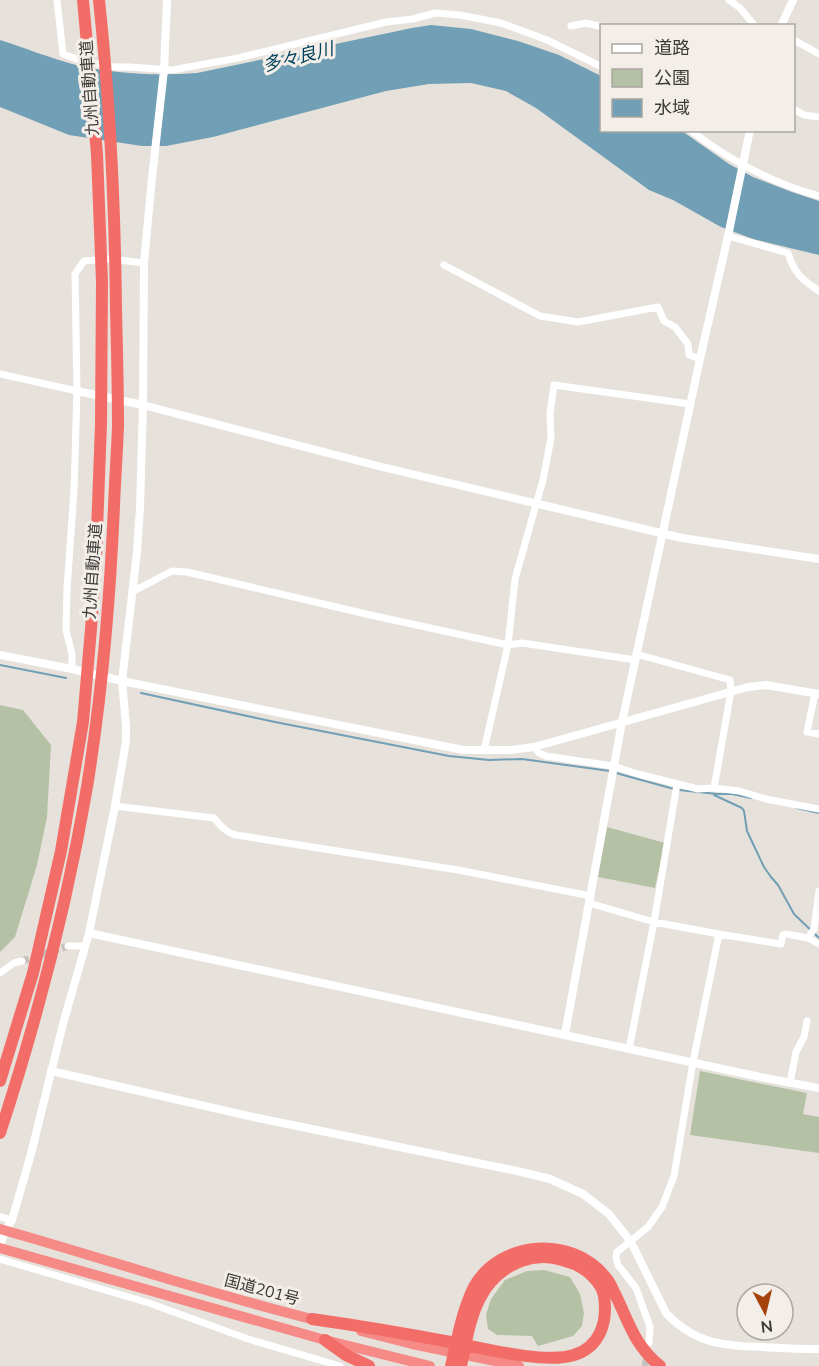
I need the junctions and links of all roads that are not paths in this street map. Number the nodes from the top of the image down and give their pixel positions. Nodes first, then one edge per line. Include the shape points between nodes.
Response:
1 (57, 0) edge
2 (83, 0) edge
3 (99, 0) edge
4 (167, 0) edge
5 (729, 0) edge
6 (793, 0) edge
7 (754, 24) edge
8 (781, 24) edge
9 (571, 26) dead end
10 (600, 26) edge
11 (795, 41) edge
12 (819, 54) edge
13 (600, 66) edge
14 (163, 73) junction
15 (795, 110) edge
16 (819, 117) edge
17 (693, 132) edge
18 (750, 132) edge
19 (742, 165) junction
20 (819, 196) edge
21 (729, 236) junction
22 (144, 263) junction
23 (444, 265) dead end
24 (819, 291) edge
25 (700, 359) junction
26 (0, 374) edge
27 (77, 392) junction
28 (690, 404) junction
29 (143, 405) junction
30 (536, 504) junction
31 (663, 534) junction
32 (819, 559) edge
33 (132, 592) junction
34 (508, 645) junction
35 (0, 655) edge
36 (636, 657) junction
37 (72, 669) junction
38 (122, 681) junction
39 (731, 690) junction
40 (817, 693) edge
41 (89, 722) junction
42 (622, 722) junction
43 (819, 734) edge
44 (534, 747) junction
45 (484, 750) junction
46 (613, 766) junction
47 (677, 784) junction
48 (714, 788) junction
49 (115, 806) junction
50 (819, 809) edge
51 (819, 891) edge
52 (590, 900) junction
53 (654, 922) junction
54 (89, 933) junction
55 (719, 934) junction
56 (808, 938) junction
57 (819, 944) edge
58 (68, 946) tunnel mouth
59 (84, 946) junction
60 (22, 962) tunnel mouth
61 (0, 973) edge
62 (807, 1021) dead end
63 (565, 1034) junction
64 (629, 1049) junction
65 (693, 1062) junction
66 (51, 1071) junction
67 (0, 1081) edge
68 (790, 1083) junction
69 (819, 1088) edge
70 (10, 1101) junction
71 (0, 1133) edge
72 (0, 1144) edge
73 (0, 1217) edge
74 (12, 1220) junction
75 (3, 1230) edge
76 (630, 1242) junction
77 (0, 1247) edge
78 (0, 1259) edge
79 (312, 1319) junction
80 (463, 1333) junction
81 (325, 1340) junction
82 (649, 1343) tunnel mouth
83 (819, 1349) edge
84 (340, 1366) edge
85 (369, 1366) edge
86 (430, 1366) edge
87 (452, 1366) edge
88 (461, 1366) edge
89 (519, 1366) edge
90 (660, 1366) edge

1 - 14 street via 63,54 82,61
2 - 41 highway, 九州自動車道 via 97,154 103,382
3 - 41 highway, 九州自動車道 via 111,155 118,427 105,632
4 - 14 street
5 - 7 street
6 - 8 street
9 - 10 street via 586,23
11 - 12 street
13 - 14 street via 501,23 435,13
14 - 22 street
15 - 16 street
17 - 19 street
18 - 19 street
19 - 20 street
19 - 21 street
21 - 24 street via 788,253 794,270
21 - 25 street
22 - 27 street via 84,261 75,274
22 - 29 street
23 - 25 street via 540,316 578,322 658,307 664,321 675,327 688,344 689,355
25 - 28 street
26 - 27 street
27 - 29 street
27 - 37 street via 66,630
28 - 30 street via 554,385 548,454
28 - 31 street
29 - 30 street
29 - 33 street
30 - 31 street
30 - 34 street via 515,579
31 - 32 street
31 - 36 street
33 - 34 street via 172,572 187,572
33 - 38 street
34 - 36 street via 522,643
34 - 45 street
35 - 37 street
36 - 39 street via 730,680
36 - 42 street
37 - 38 street
38 - 45 street via 463,750
38 - 49 street via 126,741
39 - 40 street via 766,685
39 - 42 street
39 - 48 street
40 - 43 street via 807,732
41 - 67 highway, 九州自動車道 via 33,974
41 - 70 highway, 九州自動車道 via 83,809 60,919
42 - 44 street
42 - 46 street
44 - 45 street
44 - 46 street via 546,756
46 - 47 street
46 - 52 street
47 - 48 street
47 - 53 street
48 - 50 street
49 - 52 street via 214,818 223,829 236,835 458,870
49 - 54 street
51 - 56 street
52 - 53 street
52 - 63 street
53 - 55 street
53 - 64 street
54 - 59 street
54 - 63 street
55 - 56 street via 782,944 786,934
55 - 65 street
56 - 57 street
58 - 59 street
59 - 66 street
60 - 61 street
62 - 68 street
63 - 64 street
64 - 65 street
65 - 68 street
65 - 76 street via 674,1176 662,1206 648,1227
66 - 74 street
66 - 76 street via 550,1179 583,1194 609,1214
68 - 69 street
70 - 71 highway, 九州自動車道
70 - 72 highway
73 - 74 street
74 - 75 street
75 - 77 street
75 - 79 highway, 国道201号
76 - 82 street via 616,1257 636,1288 650,1327
76 - 83 street via 666,1313 688,1331 728,1346
77 - 81 highway, 国道201号
78 - 84 street
79 - 80 highway via 558,1358 575,1355 600,1335 605,1318 603,1292 580,1266 544,1256 526,1259 494,1277
79 - 89 highway, 国道201号
80 - 87 highway
80 - 88 highway
80 - 90 highway via 474,1287 484,1273 514,1253 548,1247 573,1253 606,1277 639,1345
81 - 85 highway
81 - 86 highway, 国道201号

